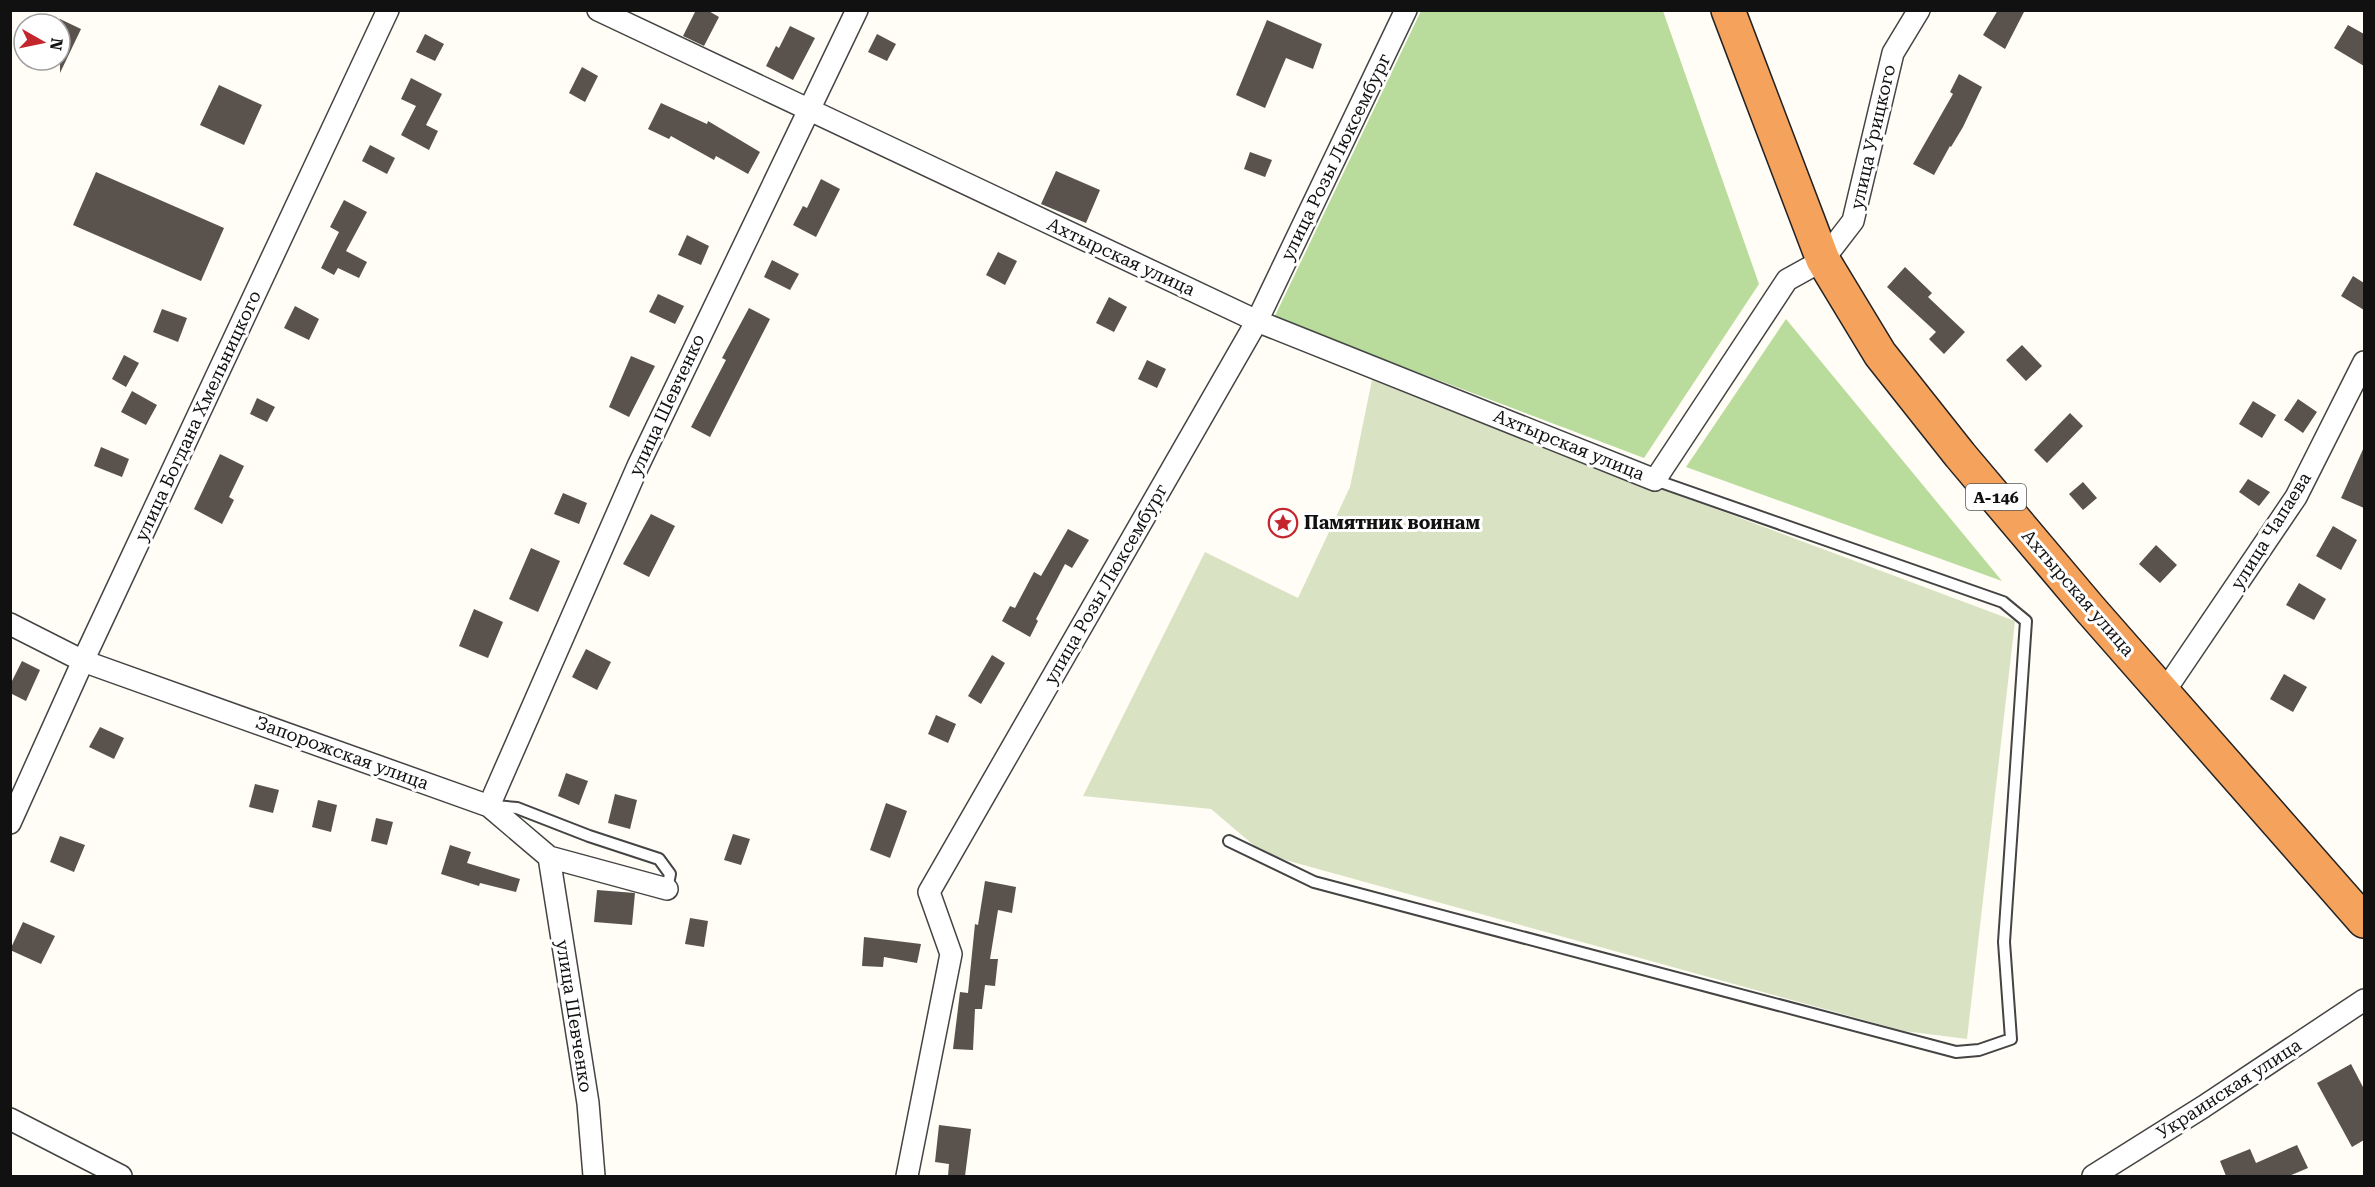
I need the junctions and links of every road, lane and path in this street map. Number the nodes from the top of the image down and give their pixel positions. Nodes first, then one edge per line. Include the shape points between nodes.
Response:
1 (388, 10) edge
2 (598, 10) edge
3 (857, 10) edge
4 (1406, 10) edge
5 (1919, 10) edge
6 (1731, 13) edge
7 (808, 108) junction
8 (1823, 260) junction
9 (1257, 321) junction
10 (2364, 362) edge
11 (1655, 480) junction
12 (10, 624) edge
13 (83, 661) junction
14 (2164, 692) junction
15 (489, 806) junction
16 (10, 823) edge
17 (1230, 841) dead end
18 (549, 857) junction
19 (667, 889) joint
20 (2364, 921) edge
21 (2364, 1000) edge
22 (10, 1119) edge
23 (121, 1176) edge
24 (594, 1176) edge
25 (907, 1176) edge
26 (2093, 1176) edge

1 - 13 street, улица Богдана Хмельницкого
2 - 7 street, Ахтырская улица
3 - 7 street, улица Шевченко
4 - 9 street, улица Розы Люксембург
5 - 8 street, улица Урицкого via 1893,53 1853,221
6 - 8 highway, Ахтырская улица / А-146
7 - 9 street, Ахтырская улица
7 - 15 street, улица Шевченко via 638,466
8 - 11 street via 1787,280
8 - 14 highway, Ахтырская улица / А-146 via 1887,363 2067,582
9 - 11 street, Ахтырская улица
9 - 25 street, улица Розы Люксембург via 929,891 951,954
10 - 14 street, улица Чапаева via 2296,497
11 - 17 lane via 2003,602 2026,621 2004,942 2011,1039 1979,1050 1956,1052 1314,882
12 - 13 street, Запорожская улица
13 - 15 street, Запорожская улица
13 - 16 street, улица Богдана Хмельницкого
14 - 20 highway, Ахтырская улица / А-146
15 - 18 street, Запорожская улица
15 - 19 lane via 518,808 659,859 670,874
18 - 19 street, Запорожская улица
18 - 24 street, улица Шевченко via 588,1103
21 - 26 street, Украинская улица
22 - 23 street

